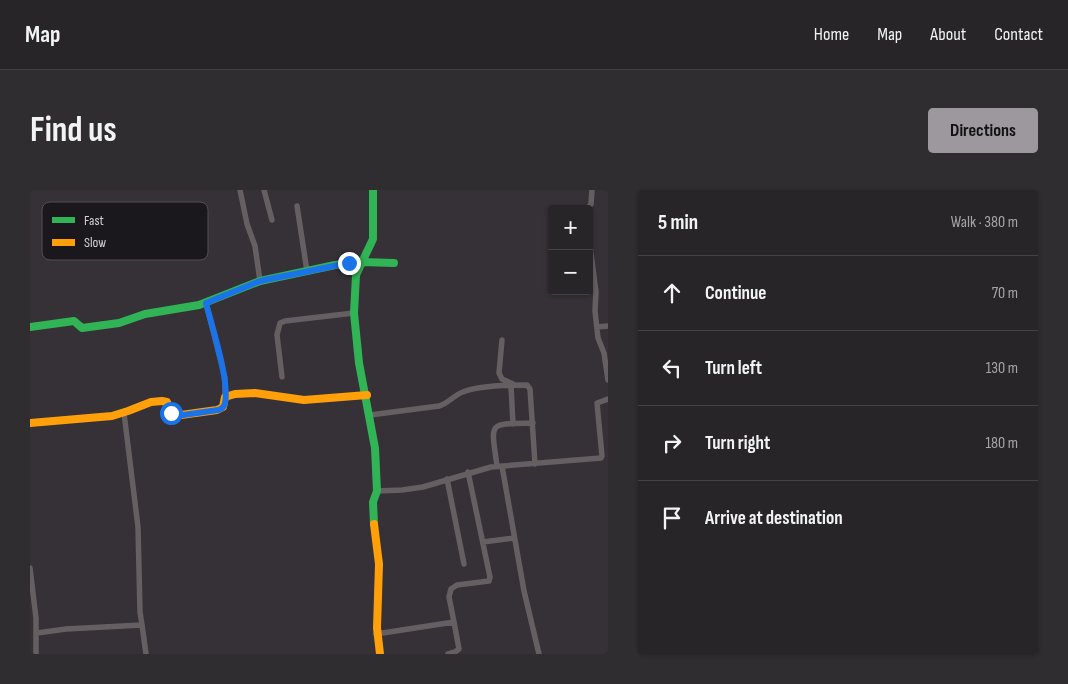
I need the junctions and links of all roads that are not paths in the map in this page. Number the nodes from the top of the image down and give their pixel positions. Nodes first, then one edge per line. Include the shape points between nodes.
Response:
1 (240, 190) edge
2 (264, 190) edge
3 (374, 190) edge
4 (592, 190) edge
5 (590, 205) edge
6 (296, 206) dead end
7 (272, 220) dead end
8 (591, 250) edge
9 (362, 262) junction
10 (394, 263) dead end
11 (307, 271) junction
12 (260, 281) junction
13 (206, 303) junction
14 (354, 313) junction
15 (608, 326) edge
16 (30, 327) edge
17 (597, 328) junction
18 (502, 340) dead end
19 (282, 377) dead end
20 (608, 380) edge
21 (514, 385) junction
22 (366, 395) junction
23 (226, 397) junction
24 (608, 399) edge
25 (124, 413) junction
26 (370, 415) junction
27 (30, 423) edge
28 (533, 423) junction
29 (513, 424) junction
30 (535, 464) junction
31 (500, 466) junction
32 (468, 472) junction
33 (447, 479) junction
34 (378, 491) junction
35 (514, 538) junction
36 (483, 542) junction
37 (464, 564) dead end
38 (30, 568) edge
39 (33, 619) edge
40 (454, 622) junction
41 (142, 625) junction
42 (36, 633) junction
43 (376, 634) junction
44 (36, 654) edge
45 (146, 654) edge
46 (380, 654) edge
47 (448, 654) edge
48 (539, 654) edge

1 - 12 street via 255,246
2 - 7 street
3 - 9 street via 373,240
4 - 5 street
6 - 11 street
8 - 17 street
9 - 10 street
9 - 11 street
9 - 14 street via 356,275
11 - 12 street
12 - 13 street
13 - 16 street via 145,314 119,324 82,328 74,321
13 - 23 street
14 - 19 street via 280,323 277,335
14 - 22 street
15 - 17 street
17 - 20 street
18 - 21 street via 499,373
21 - 26 street via 469,390 439,406
21 - 28 street via 527,385 530,389
21 - 29 street
22 - 23 street via 302,400 259,394
22 - 26 street
23 - 25 street via 223,407 218,410 174,416 164,400
24 - 30 street via 597,403 601,458
25 - 27 street
25 - 41 street via 138,527
26 - 34 street
28 - 29 street
28 - 30 street
29 - 31 street via 500,424 493,431
30 - 31 street
31 - 32 street
31 - 35 street
32 - 33 street
32 - 36 street
33 - 34 street via 414,489
33 - 37 street
34 - 43 street via 374,495 380,569
35 - 36 street
35 - 48 street
36 - 40 street via 490,579 451,589
38 - 39 street
39 - 42 street
40 - 43 street
40 - 47 street via 459,649
41 - 42 street
41 - 45 street
42 - 44 street
43 - 46 street

